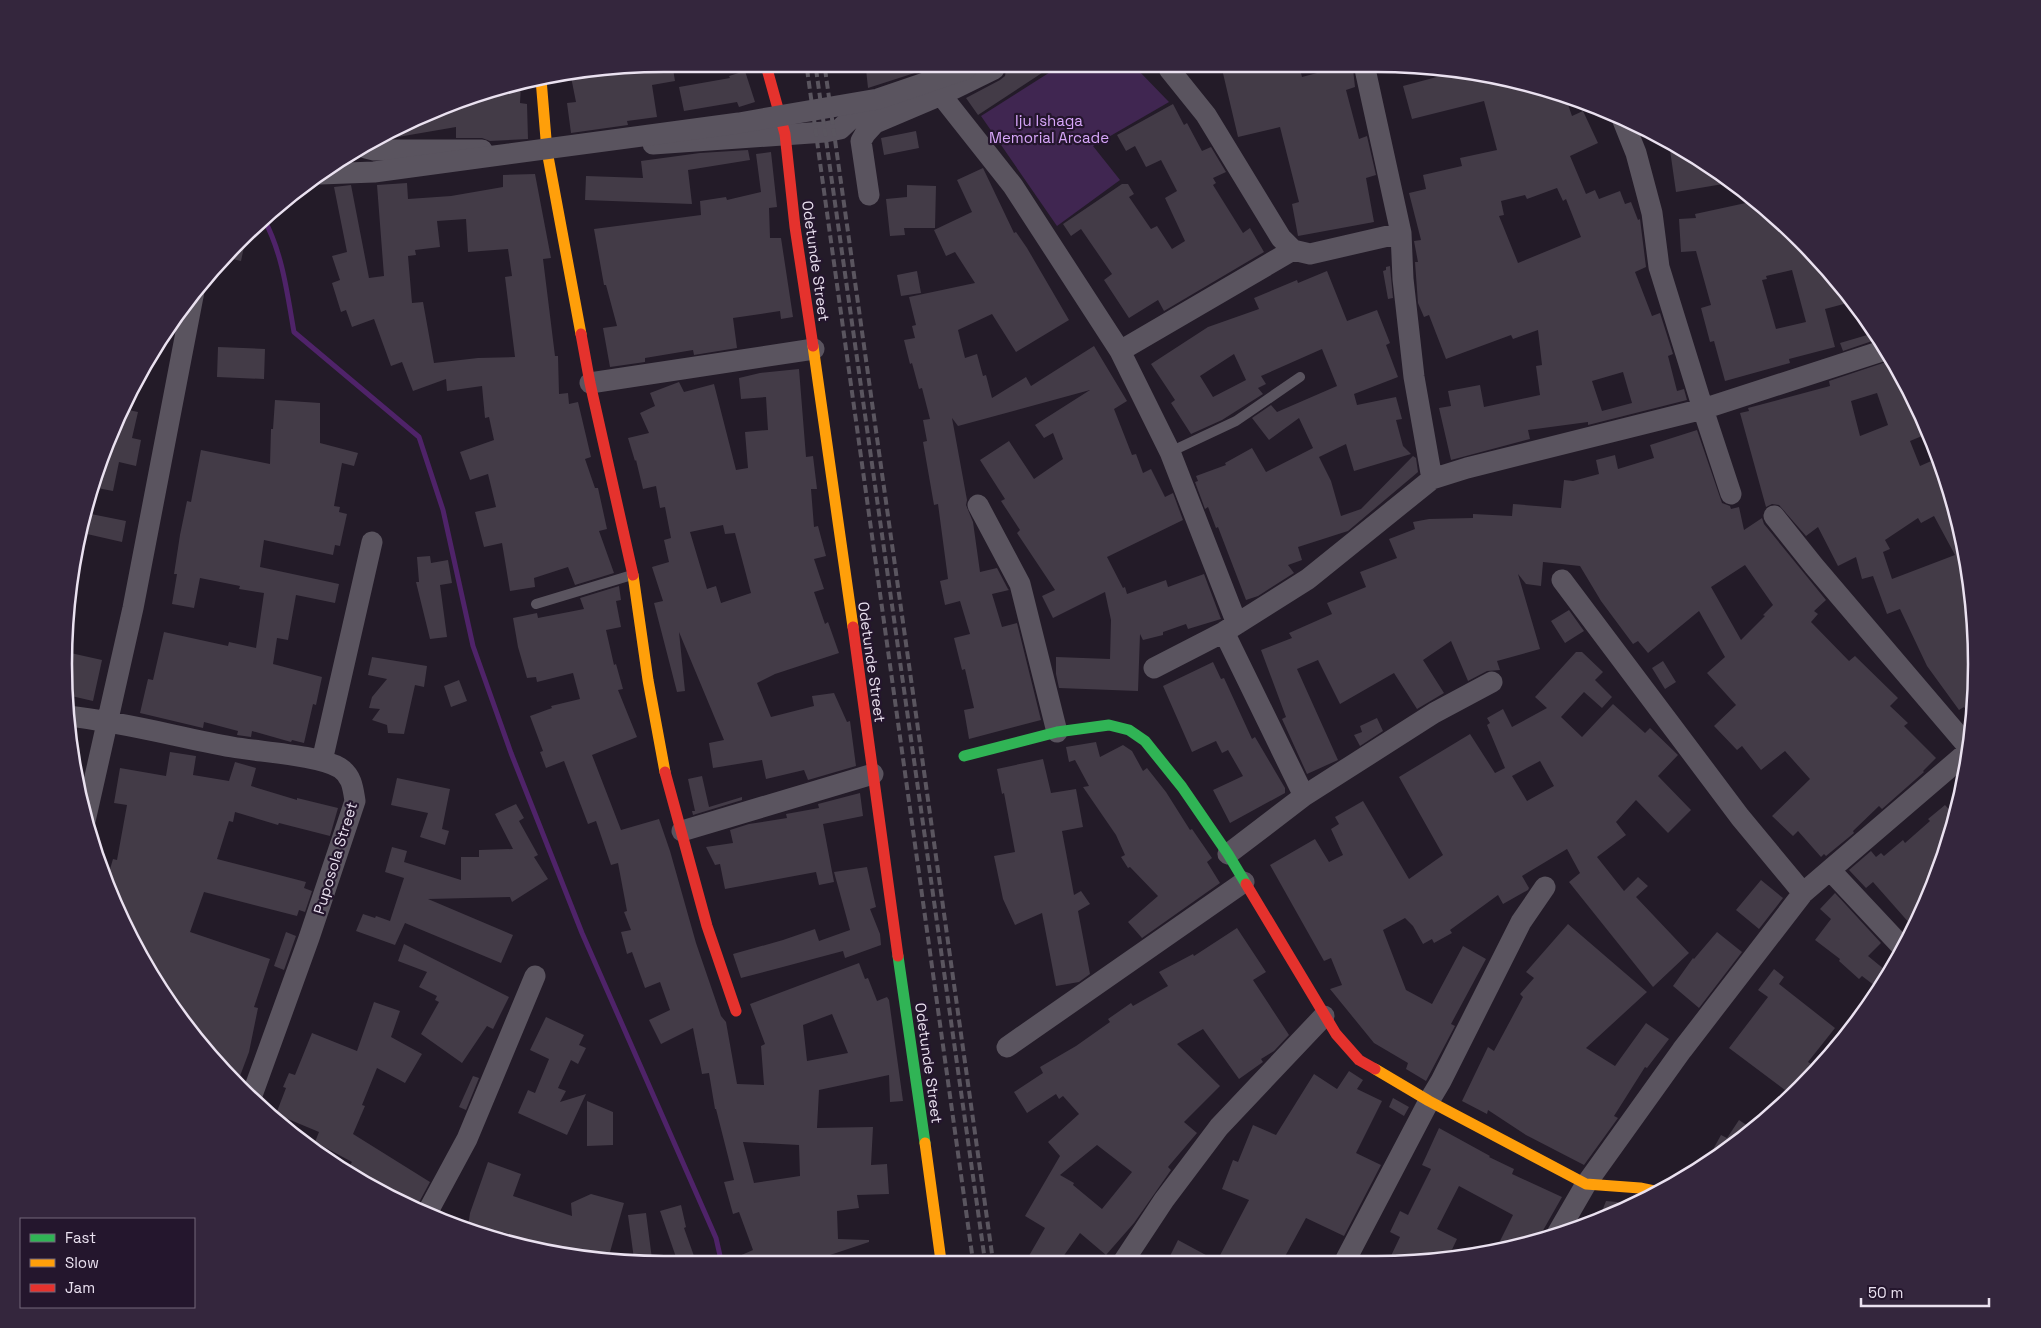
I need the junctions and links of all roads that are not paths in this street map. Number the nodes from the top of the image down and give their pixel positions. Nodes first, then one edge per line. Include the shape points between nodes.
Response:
1 (768, 72) edge
2 (943, 72) edge
3 (957, 72) edge
4 (988, 72) edge
5 (1171, 72) edge
6 (1366, 72) edge
7 (542, 86) edge
8 (941, 95) junction
9 (1626, 128) edge
10 (786, 134) junction
11 (372, 150) edge
12 (547, 150) junction
13 (333, 174) edge
14 (869, 195) dead end
15 (1402, 232) junction
16 (1293, 250) junction
17 (191, 310) edge
18 (814, 349) junction
19 (1120, 351) junction
20 (1879, 352) edge
21 (1300, 377) dead end
22 (590, 383) junction
23 (1703, 409) junction
24 (1170, 452) junction
25 (1432, 479) junction
26 (1731, 494) dead end
27 (978, 505) dead end
28 (1774, 516) dead end
29 (372, 542) dead end
30 (633, 574) junction
31 (1562, 580) dead end
32 (536, 604) dead end
33 (1231, 628) junction
34 (1154, 668) dead end
35 (1492, 682) dead end
36 (75, 717) edge
37 (108, 720) junction
38 (1057, 732) junction
39 (1963, 741) edge
40 (964, 756) dead end
41 (1960, 757) edge
42 (322, 761) junction
43 (872, 774) junction
44 (1304, 796) junction
45 (89, 802) edge
46 (682, 831) junction
47 (1228, 854) junction
48 (1830, 870) junction
49 (1244, 882) junction
50 (1544, 887) dead end
51 (1803, 893) junction
52 (1898, 943) edge
53 (535, 976) dead end
54 (736, 1011) dead end
55 (1324, 1016) junction
56 (1006, 1047) dead end
57 (253, 1089) edge
58 (1429, 1101) junction
59 (1586, 1184) junction
60 (1648, 1190) edge
61 (430, 1207) edge
62 (1562, 1226) edge
63 (939, 1256) edge
64 (1127, 1256) edge
65 (1348, 1256) edge

1 - 10 street, Odetunde Street
2 - 10 street via 857,113 840,129 816,134
3 - 13 street, bridge via 878,99 748,121 374,172
4 - 8 street
5 - 16 street via 1206,116 1281,238
6 - 15 street
7 - 12 street
8 - 14 street via 874,123 865,134 861,141
8 - 19 street via 1013,186
9 - 23 street via 1652,213 1659,267
10 - 12 street
10 - 18 street, Odetunde Street via 795,227
11 - 12 street
12 - 22 street
15 - 16 street via 1310,254
15 - 25 street via 1403,280 1414,378
16 - 19 street
17 - 37 street
18 - 22 street
18 - 43 street, Odetunde Street
19 - 24 street
20 - 23 street
21 - 24 lane via 1236,421
22 - 30 street
23 - 25 street
23 - 26 street
24 - 33 street
25 - 33 street via 1308,579
27 - 38 street via 1020,584
28 - 39 street
29 - 42 street
30 - 32 lane
30 - 46 street via 663,766
31 - 51 street via 1734,809
33 - 34 street
33 - 44 street
35 - 44 street via 1434,713
36 - 37 street, Puposola Street
37 - 42 street, Puposola Street via 232,747
37 - 45 street
38 - 40 street
38 - 47 street via 1109,725 1129,730 1145,741 1182,787
41 - 48 street
42 - 57 street, Puposola Street via 340,769 352,780 355,801
43 - 46 street
43 - 63 street, Odetunde Street
44 - 47 street
46 - 54 street via 707,926
47 - 49 street
48 - 51 street
48 - 52 street
49 - 55 street
49 - 56 street
50 - 58 street via 1521,922
51 - 59 street via 1682,1050
53 - 61 street via 467,1139
55 - 58 street via 1360,1060
55 - 64 street via 1219,1127
58 - 59 street
58 - 65 street
59 - 60 street
59 - 62 street

